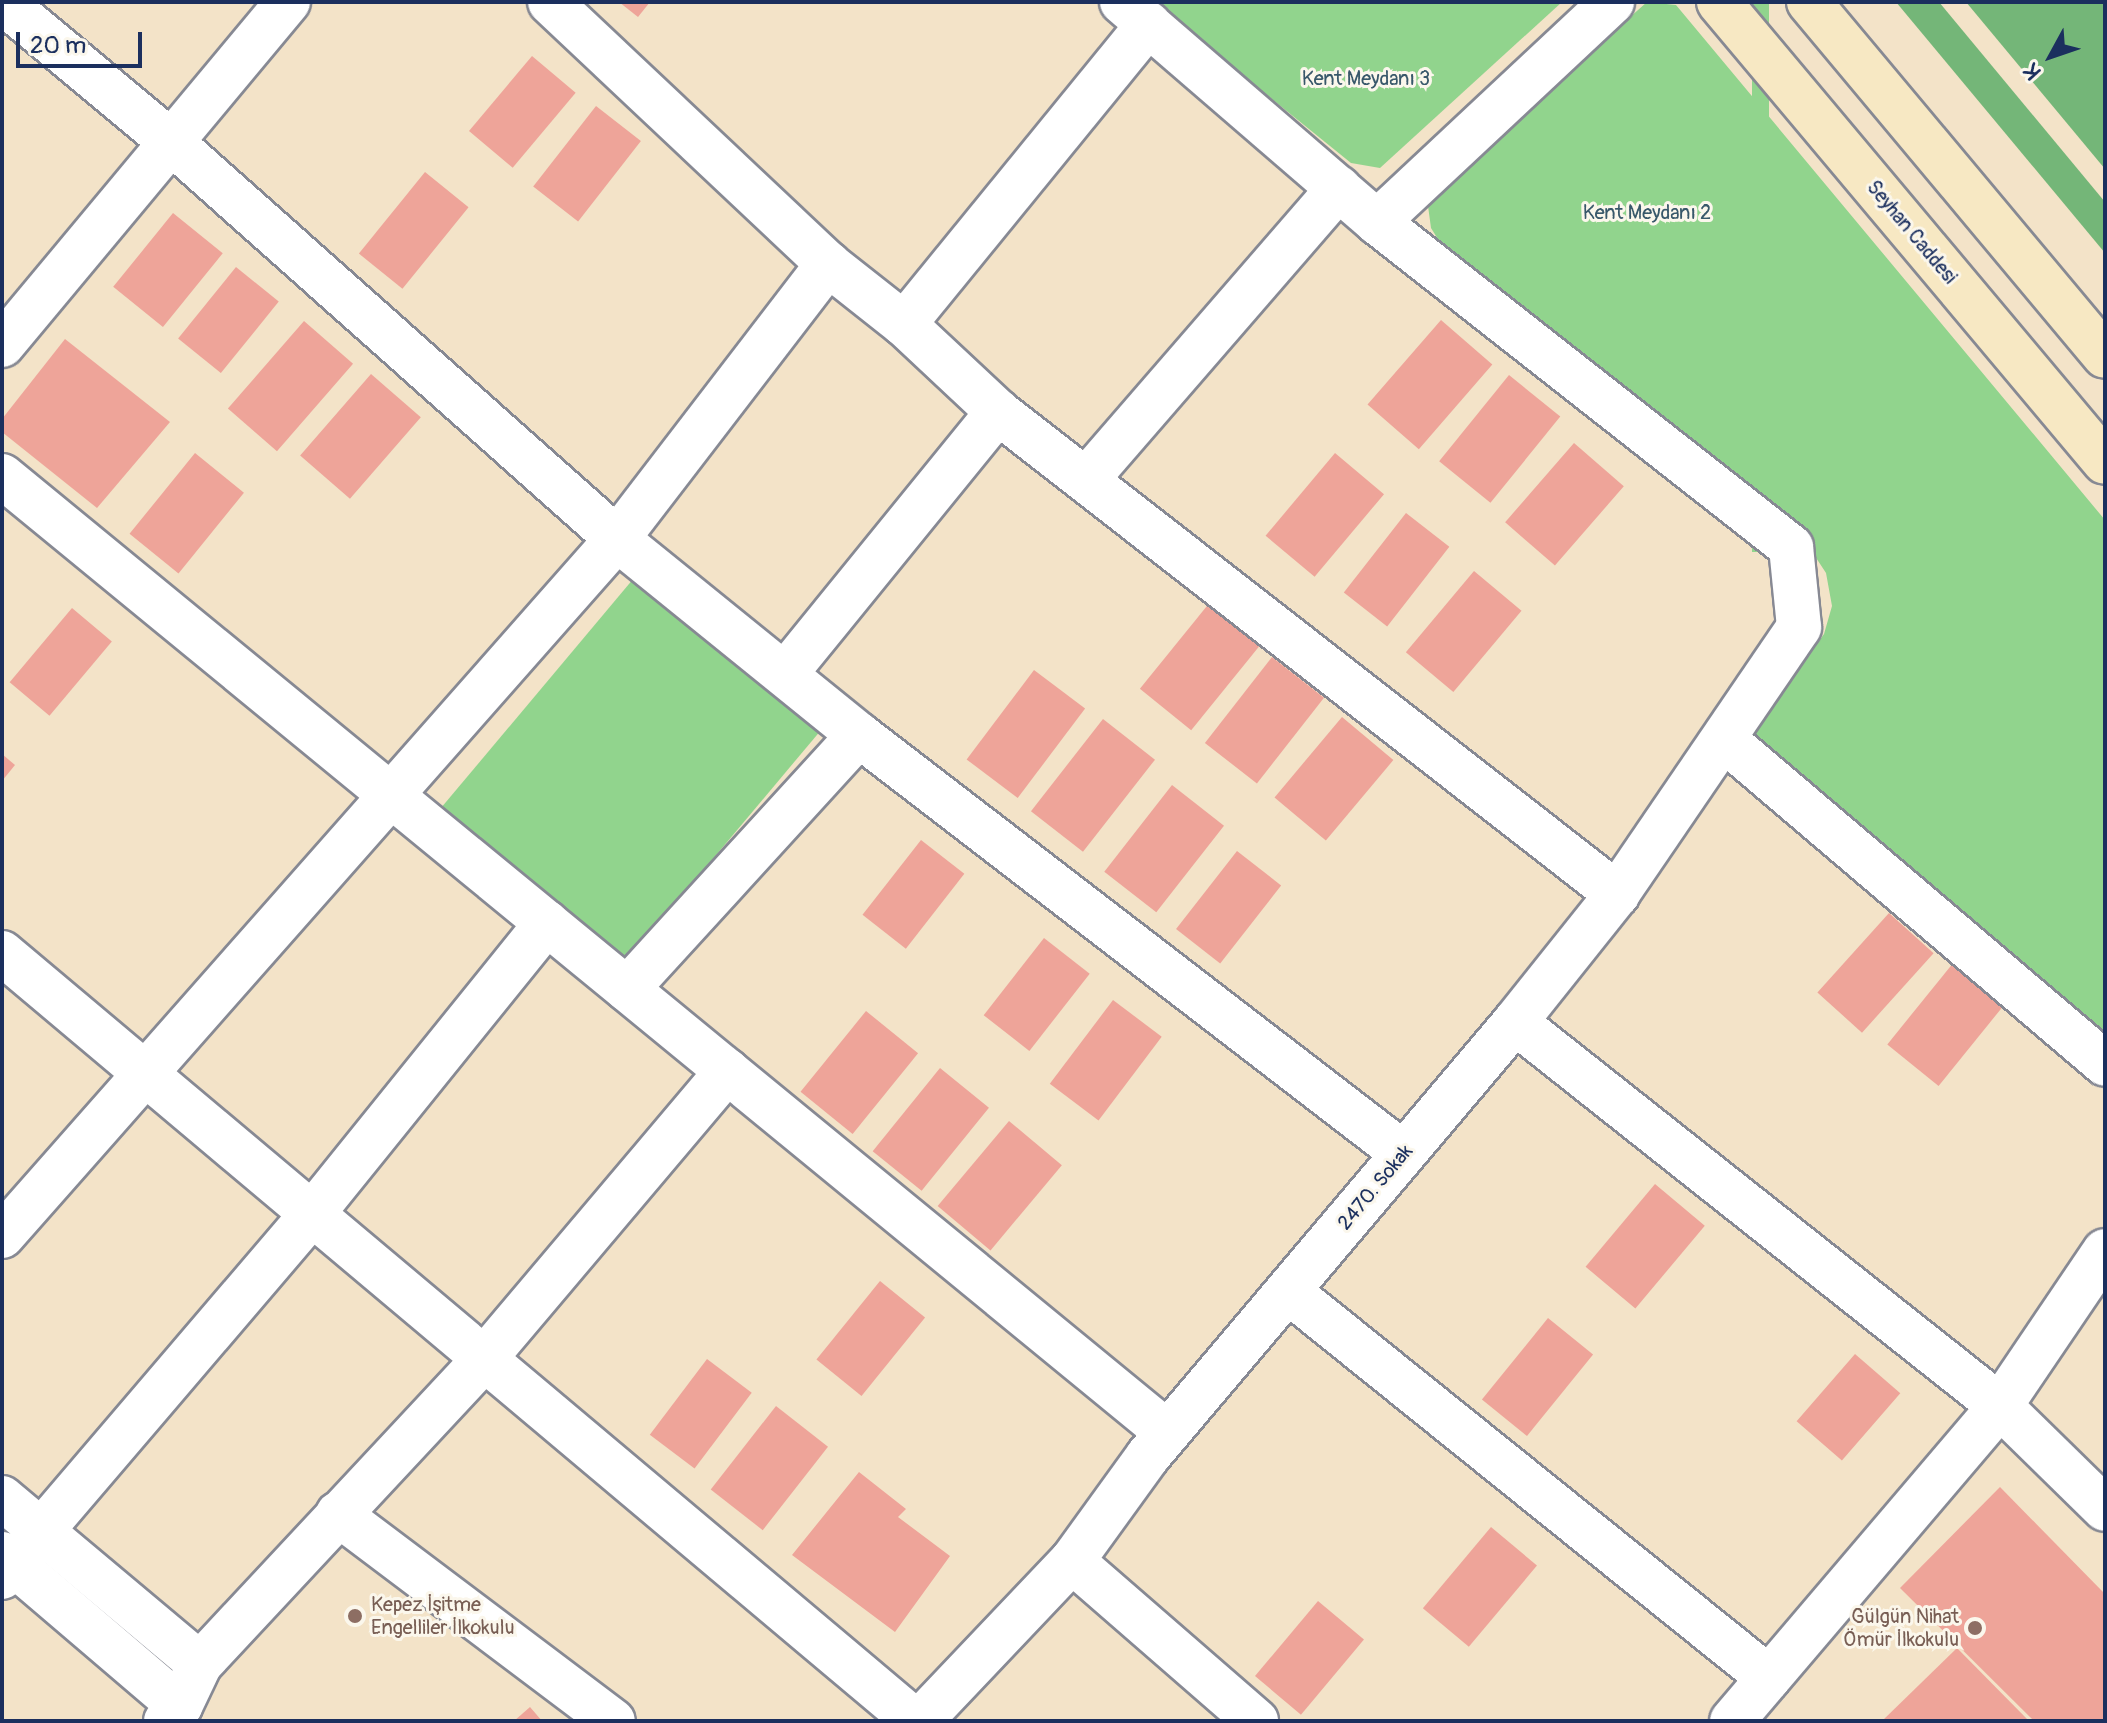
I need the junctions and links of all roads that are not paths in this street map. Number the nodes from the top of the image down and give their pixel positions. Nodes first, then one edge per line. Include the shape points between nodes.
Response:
1 (3, 2) edge
2 (288, 2) edge
3 (550, 2) edge
4 (1612, 2) edge
5 (1719, 2) edge
6 (1809, 2) edge
7 (1136, 13) edge
8 (171, 142) junction
9 (1339, 188) junction
10 (1377, 222) junction
11 (828, 264) junction
12 (904, 324) junction
13 (2, 345) edge
14 (2105, 356) edge
15 (998, 412) junction
16 (2105, 462) edge
17 (2, 476) edge
18 (1086, 480) junction
19 (617, 539) junction
20 (785, 674) junction
21 (859, 735) junction
22 (1726, 741) junction
23 (394, 798) junction
24 (1617, 894) junction
25 (547, 923) junction
26 (2, 953) edge
27 (627, 989) junction
28 (1515, 1022) junction
29 (2105, 1064) edge
30 (727, 1071) junction
31 (147, 1076) junction
32 (1404, 1154) junction
33 (312, 1214) junction
34 (2, 1236) edge
35 (2105, 1251) edge
36 (1288, 1291) junction
37 (484, 1359) junction
38 (2000, 1406) junction
39 (1168, 1433) junction
40 (2, 1498) edge
41 (2105, 1509) edge
42 (338, 1514) junction
43 (41, 1532) junction
44 (1072, 1561) junction
45 (6, 1565) edge
46 (200, 1664) junction
47 (1769, 1678) junction
48 (173, 1714) edge
49 (613, 1721) edge
50 (917, 1721) edge
51 (1256, 1721) edge
52 (1732, 1721) edge

1 - 8 street
2 - 8 street
3 - 11 street
4 - 10 street
5 - 16 street, Seyhan Caddesi
6 - 14 street
7 - 9 street
7 - 12 street
8 - 13 street
8 - 19 street
9 - 10 street
9 - 18 street
10 - 22 street, 2470. Sokak via 1791,547 1799,627
11 - 12 street
11 - 19 street
12 - 15 street
15 - 18 street
15 - 20 street
17 - 23 street
18 - 24 street
19 - 20 street
19 - 23 street
20 - 21 street
21 - 27 street
21 - 32 street
22 - 24 street, 2470. Sokak
22 - 29 street
23 - 25 street
23 - 31 street
24 - 28 street, 2470. Sokak
25 - 27 street
25 - 33 street
26 - 31 street
27 - 30 street
28 - 32 street, 2470. Sokak
28 - 38 street
30 - 37 street
30 - 39 street
31 - 33 street
31 - 34 street
32 - 36 street, 2470. Sokak
33 - 37 street
33 - 43 street
35 - 38 street
36 - 39 street, 2470. Sokak
36 - 47 street
37 - 42 street
37 - 50 street
38 - 41 street
38 - 47 street
39 - 44 street, 2470. Sokak
40 - 43 street
42 - 46 street
42 - 49 street
43 - 45 street
43 - 46 street
44 - 50 street, 2470. Sokak
44 - 51 street
45 - 48 street
46 - 48 street
47 - 52 street

